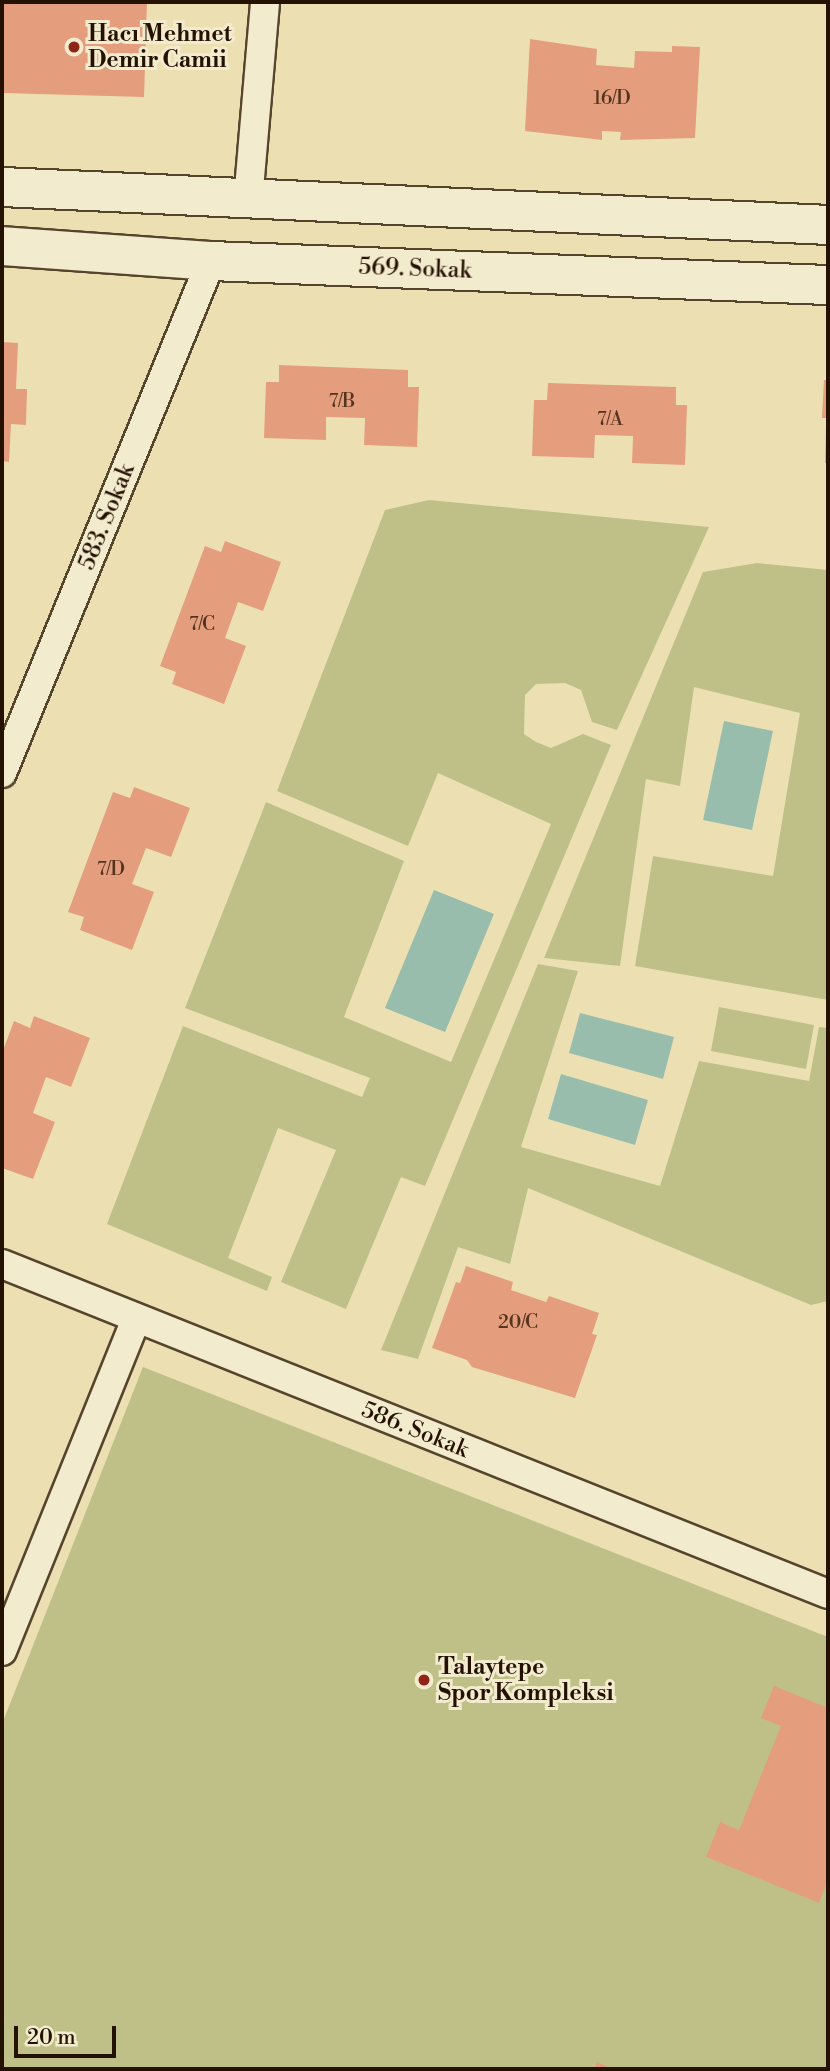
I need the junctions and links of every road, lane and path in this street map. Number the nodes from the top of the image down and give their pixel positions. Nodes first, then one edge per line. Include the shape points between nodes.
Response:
1 (265, 2) edge
2 (2, 187) edge
3 (248, 201) junction
4 (828, 225) edge
5 (2, 246) edge
6 (211, 261) junction
7 (828, 285) edge
8 (2, 773) edge
9 (2, 1264) edge
10 (136, 1319) junction
11 (828, 1594) edge
12 (2, 1651) edge

1 - 3 street
2 - 3 street
3 - 4 street
5 - 6 street, 569. Sokak
6 - 7 street, 569. Sokak
6 - 8 street, 583. Sokak
9 - 10 street, 586. Sokak
10 - 11 street, 586. Sokak
10 - 12 street

